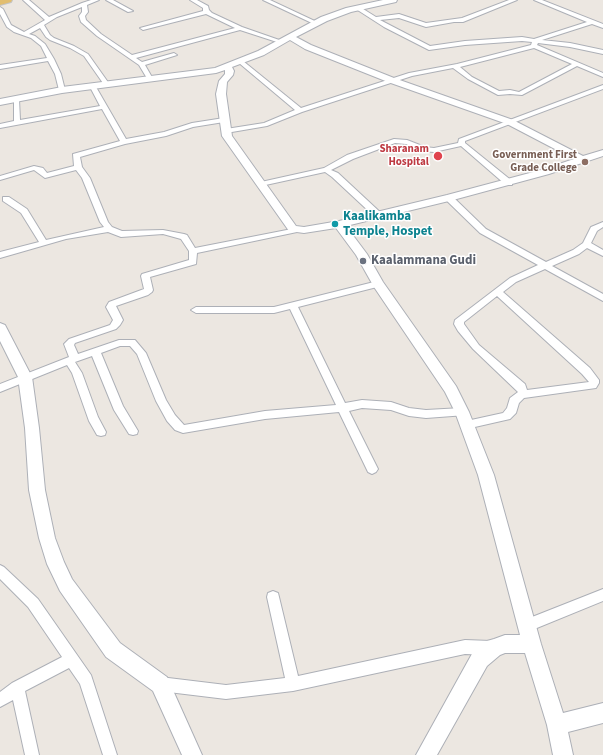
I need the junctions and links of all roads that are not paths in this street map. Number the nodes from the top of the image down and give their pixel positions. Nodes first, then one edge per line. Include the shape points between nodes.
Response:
1 (8, 0) edge
2 (26, 0) edge
3 (96, 0) edge
4 (109, 0) edge
5 (193, 0) edge
6 (266, 0) edge
7 (393, 0) edge
8 (514, 0) edge
9 (537, 0) edge
10 (0, 2) edge
11 (84, 4) junction
12 (358, 8) junction
13 (0, 9) edge
14 (130, 11) dead end
15 (206, 12) junction
16 (375, 19) junction
17 (49, 20) junction
18 (591, 22) junction
19 (316, 23) junction
20 (41, 25) junction
21 (603, 26) edge
22 (143, 28) dead end
23 (240, 28) junction
24 (25, 34) junction
25 (286, 40) junction
26 (534, 43) junction
27 (603, 52) edge
28 (174, 55) dead end
29 (133, 57) junction
30 (51, 59) junction
31 (241, 62) junction
32 (141, 64) junction
33 (577, 64) junction
34 (0, 66) edge
35 (227, 66) junction
36 (454, 66) junction
37 (603, 75) edge
38 (150, 79) junction
39 (391, 80) junction
40 (107, 85) junction
41 (93, 87) junction
42 (603, 87) edge
43 (62, 90) junction
44 (16, 99) junction
45 (0, 102) edge
46 (104, 107) junction
47 (300, 111) junction
48 (224, 120) junction
49 (510, 122) junction
50 (17, 123) junction
51 (0, 126) edge
52 (226, 130) junction
53 (124, 142) junction
54 (462, 144) junction
55 (603, 153) edge
56 (584, 158) junction
57 (603, 164) edge
58 (78, 167) junction
59 (326, 170) junction
60 (0, 178) edge
61 (508, 183) junction
62 (261, 184) junction
63 (449, 198) junction
64 (6, 199) dead end
65 (378, 215) junction
66 (339, 224) junction
67 (603, 224) edge
68 (109, 229) junction
69 (297, 230) junction
70 (43, 242) junction
71 (586, 244) junction
72 (193, 251) junction
73 (603, 253) edge
74 (0, 255) edge
75 (546, 266) junction
76 (378, 284) junction
77 (497, 291) junction
78 (601, 295) edge
79 (293, 306) junction
80 (196, 310) dead end
81 (0, 329) edge
82 (95, 351) junction
83 (72, 359) junction
84 (25, 377) junction
85 (0, 388) edge
86 (521, 395) junction
87 (343, 408) junction
88 (464, 419) junction
89 (133, 431) dead end
90 (101, 432) dead end
91 (372, 469) dead end
92 (0, 571) edge
93 (603, 595) edge
94 (273, 597) dead end
95 (530, 635) junction
96 (494, 648) junction
97 (72, 659) junction
98 (160, 684) junction
99 (293, 684) junction
100 (17, 688) junction
101 (0, 700) edge
102 (603, 713) edge
103 (557, 725) junction
104 (32, 755) edge
105 (110, 755) edge
106 (192, 755) edge
107 (426, 755) edge
108 (563, 755) edge

1 - 10 main road
2 - 17 street
3 - 11 street
4 - 14 street
5 - 15 street via 206,7
6 - 19 street
7 - 12 street
8 - 16 street via 463,20 426,25 399,16
9 - 18 street
11 - 17 street
11 - 29 street via 83,21
12 - 16 street
12 - 19 street
13 - 24 street via 9,26
15 - 22 street
15 - 23 street
16 - 26 street via 429,48 522,39
17 - 20 street
18 - 21 street
18 - 26 street via 538,38
19 - 25 street
20 - 24 street
20 - 40 street via 52,39 86,55
23 - 25 street
23 - 29 street
24 - 30 street via 38,41
25 - 31 street
25 - 39 street
26 - 27 street via 570,45
26 - 33 street
26 - 36 street via 520,51
28 - 32 street
29 - 32 street
30 - 34 street
30 - 43 street
31 - 35 street
31 - 47 street
32 - 38 street
33 - 36 street via 520,94 498,93
33 - 37 street
35 - 38 street via 216,70
35 - 48 street via 230,71 223,81 221,94
36 - 39 street
38 - 40 street
39 - 47 street
39 - 49 street
40 - 41 street
41 - 43 street
41 - 46 street
42 - 49 street
43 - 44 street
44 - 45 street
44 - 50 street
46 - 50 street
46 - 53 street
47 - 52 street via 265,125
48 - 52 street
48 - 53 street
49 - 54 street via 463,138
49 - 56 street
50 - 51 street
52 - 62 street via 230,142
53 - 58 street via 80,154 75,158
54 - 59 street via 434,150 394,141
54 - 61 street
55 - 56 street
56 - 57 street
56 - 61 street
58 - 60 street via 45,176 34,168
58 - 68 street via 86,178 99,212
59 - 62 street
59 - 65 street
61 - 63 street
62 - 69 street via 289,226
63 - 65 street
63 - 75 street via 483,231
64 - 70 street via 24,211
65 - 66 street
66 - 69 street
66 - 76 street via 361,254
67 - 71 street via 594,229
68 - 70 street
68 - 72 street via 121,234 165,232 184,237
69 - 72 street
70 - 74 street
71 - 73 street
71 - 75 street via 576,252
72 - 83 street via 193,262 145,276 149,290 112,304 111,308 118,323 114,327 72,341 69,344
75 - 77 street via 513,280
75 - 78 street
76 - 79 street
76 - 88 street via 451,390
77 - 86 street via 460,320 459,324 476,347 521,387
77 - 86 street via 594,380 592,385
79 - 80 street via 274,310
79 - 87 street
81 - 84 street
82 - 83 street
82 - 87 street via 123,342 132,342 141,353 164,406 176,424 183,429 265,415
82 - 89 street via 118,407
83 - 84 street
83 - 90 street via 93,418
84 - 85 street
84 - 98 street via 37,490 47,538 56,564 66,585 113,650
86 - 88 street via 514,401 512,410 506,416
87 - 88 street via 379,404
87 - 91 street
88 - 95 street via 486,475
92 - 97 street via 33,603
93 - 95 street
94 - 99 street
95 - 96 street
95 - 103 street
96 - 99 street via 465,647
96 - 107 street via 480,659
97 - 100 street
97 - 105 street via 86,680
98 - 99 street via 226,692
98 - 106 street
100 - 101 street
100 - 104 street
102 - 103 street
103 - 108 street

